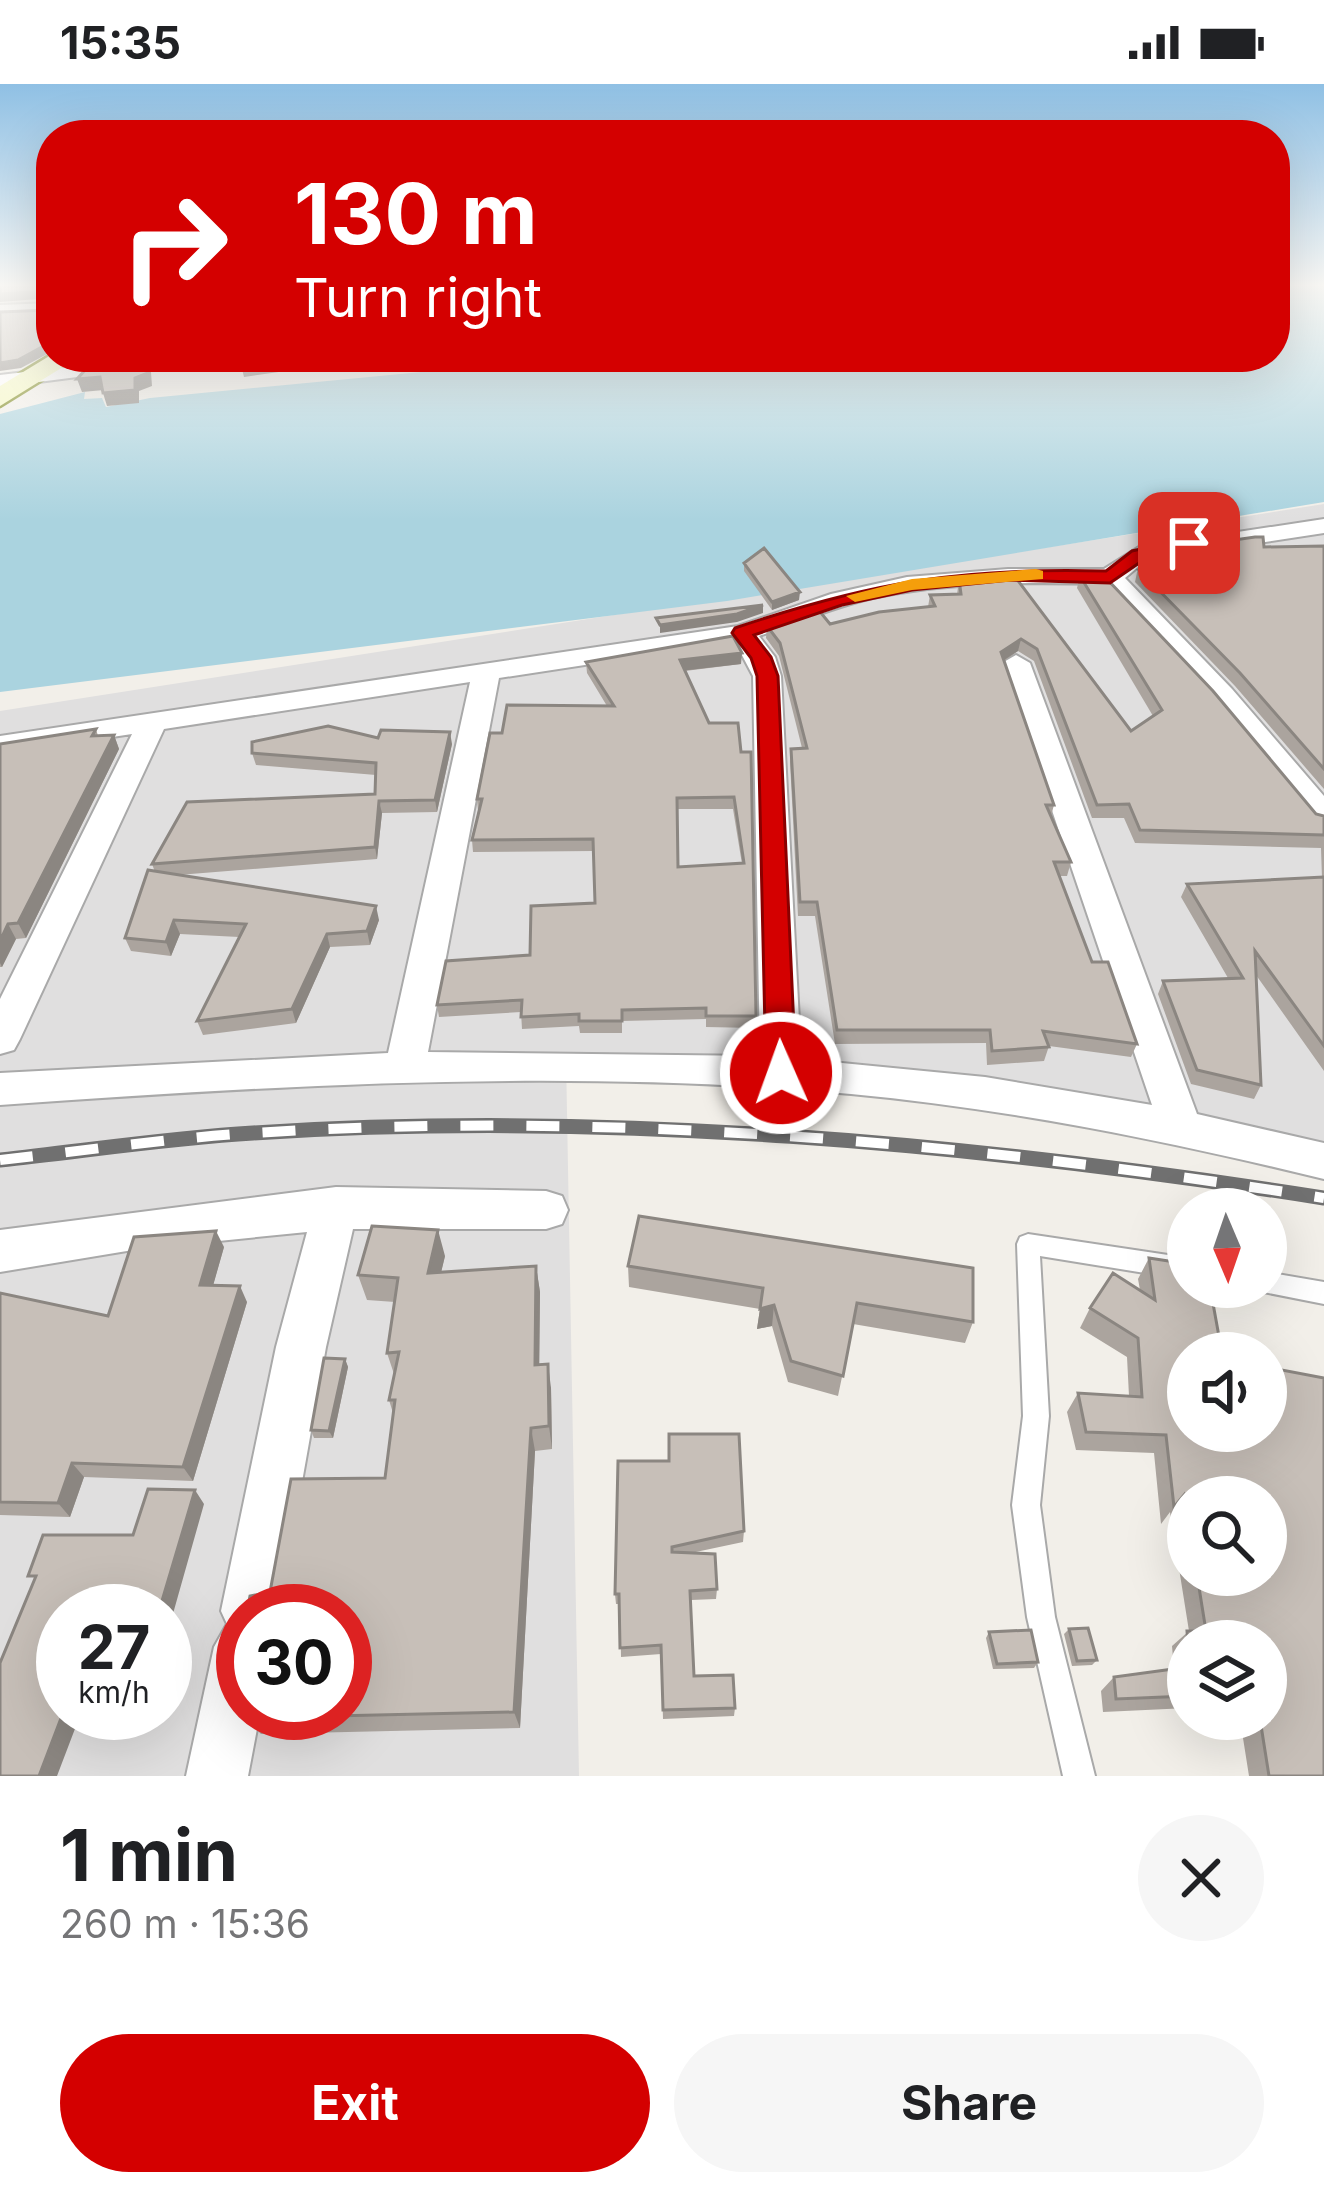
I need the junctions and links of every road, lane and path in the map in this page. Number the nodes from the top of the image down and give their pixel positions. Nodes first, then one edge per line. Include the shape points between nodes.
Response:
1 (43, 372) edge
2 (83, 372) edge
3 (32, 379) junction
4 (0, 381) edge
5 (0, 398) edge
6 (1324, 526) edge
7 (1110, 577) junction
8 (742, 633) junction
9 (1016, 663) edge
10 (487, 670) junction
11 (153, 722) junction
12 (0, 745) edge
13 (1324, 817) edge
14 (0, 1040) edge
15 (405, 1065) junction
16 (781, 1073) junction
17 (0, 1089) edge
18 (1180, 1126) junction
19 (1324, 1161) edge
20 (335, 1207) junction
21 (546, 1210) dead end
22 (0, 1252) edge
23 (1167, 1266) edge
24 (1287, 1287) edge
25 (1324, 1293) edge
26 (255, 1584) edge
27 (224, 1740) edge
28 (217, 1776) edge
29 (1079, 1776) edge

1 - 3 main road
2 - 3 street
3 - 4 street
3 - 5 main road
6 - 7 street via 1138,554
7 - 8 street via 1010,574 912,584
7 - 13 street
8 - 10 street
8 - 16 street via 767,676
9 - 18 street
10 - 11 street
10 - 15 street
11 - 12 street
11 - 14 street
15 - 16 street
15 - 17 street
16 - 18 street
18 - 19 street
20 - 21 street
20 - 22 street via 224,1215
20 - 26 street
23 - 29 lane via 1028,1244 1036,1416 1026,1505 1041,1617
24 - 25 lane
27 - 28 street

